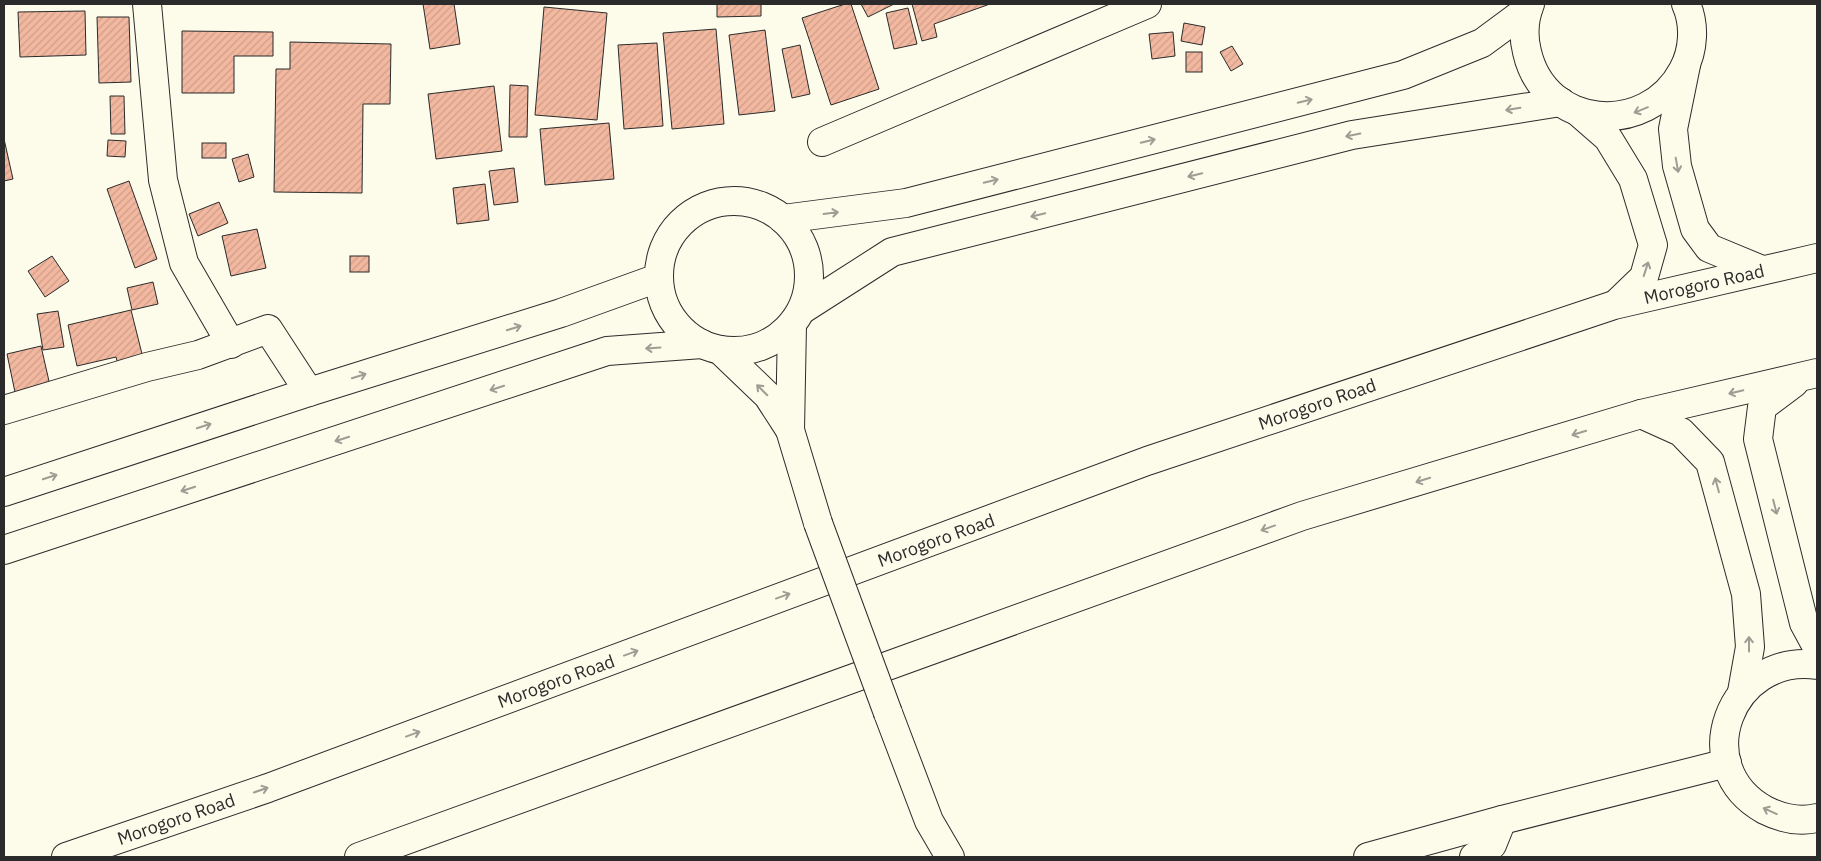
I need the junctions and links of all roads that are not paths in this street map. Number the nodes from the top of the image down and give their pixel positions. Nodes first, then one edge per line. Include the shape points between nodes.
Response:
1 (147, 4) edge
2 (1147, 4) edge
3 (1529, 6) edge
4 (1689, 6) edge
5 (1686, 65) junction
6 (1569, 107) junction
7 (822, 142) dead end
8 (783, 219) junction
9 (1817, 258) edge
10 (1762, 270) junction
11 (658, 278) junction
12 (1614, 305) junction
13 (797, 317) junction
14 (231, 344) junction
15 (711, 347) junction
16 (1810, 375) edge
17 (309, 392) junction
18 (4, 410) edge
19 (1641, 414) junction
20 (790, 430) junction
21 (4, 492) edge
22 (4, 550) edge
23 (1817, 647) edge
24 (1817, 665) edge
25 (1742, 692) junction
26 (1727, 763) junction
27 (1817, 818) edge
28 (1502, 820) junction
29 (929, 821) junction
30 (66, 857) edge
31 (359, 857) edge
32 (926, 857) edge
33 (950, 857) edge
34 (1368, 857) edge
35 (1474, 857) edge

1 - 14 main road via 165,189 184,262
2 - 7 main road
3 - 6 main road via 1525,26 1529,61 1548,91
8 -> 3 main road via 906,203 1403,75 1482,43
4 - 5 main road via 1692,29
5 -> 6 main road via 1665,95 1632,114 1595,116
5 -> 10 main road via 1673,128 1677,166 1695,229 1709,248
12 -> 6 main road via 1644,277 1653,246 1632,179 1608,138
6 -> 13 main road via 1352,135 892,252
8 - 11 main road via 748,202 728,201 691,214 666,244
8 - 13 main road via 796,233 810,270 809,290
9 - 10 main road, Morogoro Road
10 - 12 main road, Morogoro Road
11 - 15 main road via 663,302 672,319 685,334
17 -> 11 main road via 561,313
30 -> 12 main road, Morogoro Road via 278,784 1147,461
13 - 15 main road via 777,338 760,347 740,351
13 - 20 main road
14 - 17 main road via 268,329
14 - 18 main road
20 -> 15 main road via 768,396
15 -> 22 main road via 608,351
16 -> 19 main road
16 -> 23 main road via 1762,407 1758,439 1804,623
21 -> 17 main road
25 -> 19 main road via 1750,647 1746,594 1710,462 1681,432
19 -> 31 main road via 1302,516
20 - 29 main road, bridge via 818,522
24 - 25 main road via 1778,667 1752,681
25 - 26 main road via 1733,704 1724,733
27 -> 26 main road via 1786,817 1760,807 1739,788
26 - 28 main road
28 - 34 main road
28 - 35 main road via 1492,845
29 - 32 main road
29 - 33 main road

